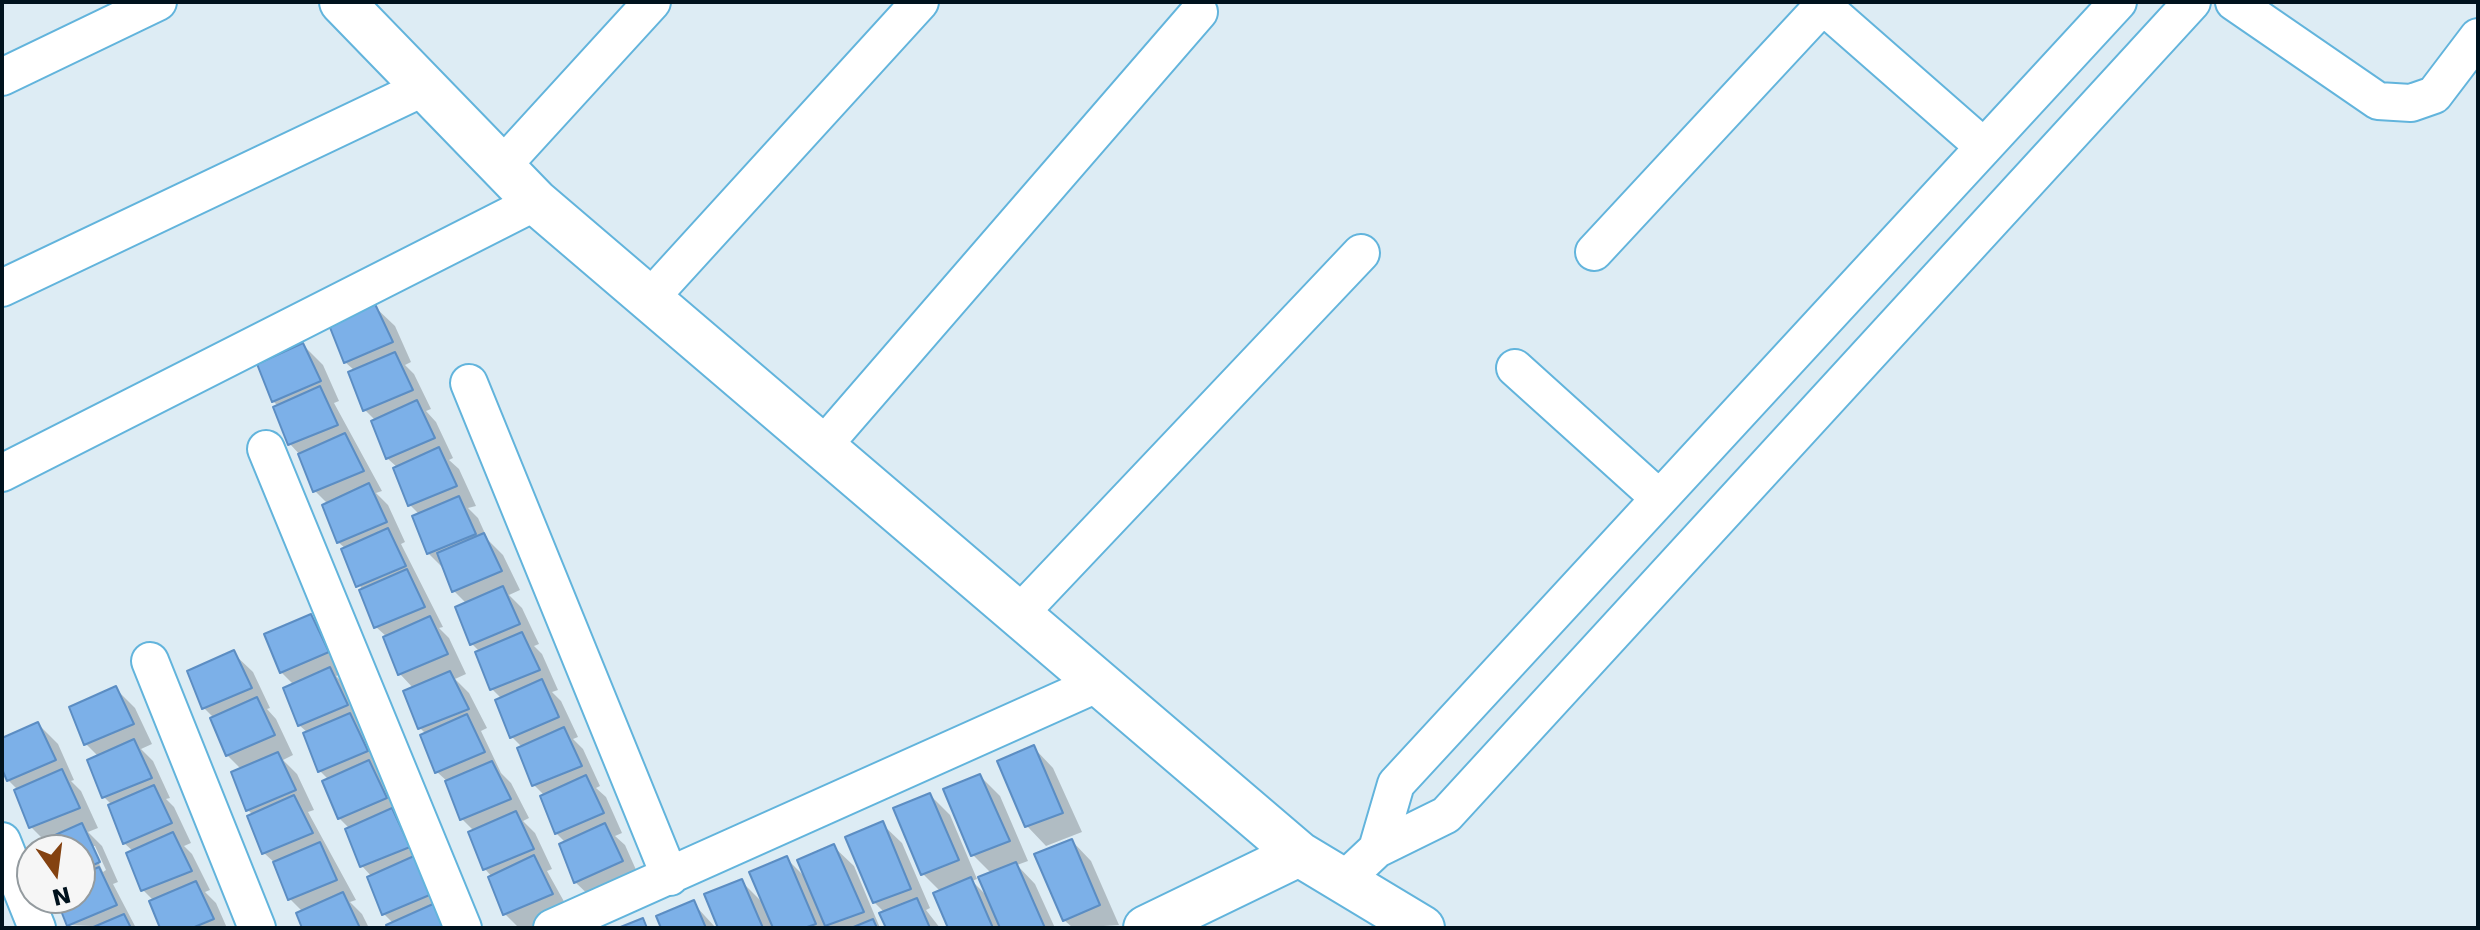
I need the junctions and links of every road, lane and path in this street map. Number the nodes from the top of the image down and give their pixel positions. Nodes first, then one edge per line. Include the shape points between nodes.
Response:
1 (158, 2) edge
2 (342, 2) edge
3 (652, 2) edge
4 (920, 2) edge
5 (2118, 2) edge
6 (2192, 2) edge
7 (2234, 2) edge
8 (1199, 12) dead end
9 (2478, 37) edge
10 (2, 77) edge
11 (425, 87) junction
12 (1984, 147) junction
13 (503, 165) junction
14 (536, 202) junction
15 (1594, 252) dead end
16 (1361, 253) dead end
17 (2, 288) edge
18 (650, 298) junction
19 (1515, 368) dead end
20 (469, 383) dead end
21 (1756, 394) junction
22 (1798, 431) junction
23 (822, 447) junction
24 (266, 449) dead end
25 (2, 473) edge
26 (1659, 498) junction
27 (1018, 615) junction
28 (150, 661) dead end
29 (1099, 683) junction
30 (2, 841) edge
31 (1377, 849) junction
32 (1299, 854) junction
33 (670, 877) junction
34 (1343, 881) junction
35 (37, 928) edge
36 (257, 928) edge
37 (463, 928) edge
38 (552, 928) edge
39 (1146, 928) edge
40 (1422, 928) edge

1 - 10 street
2 - 11 street
3 - 13 street
4 - 18 street
5 - 12 street
6 - 22 street
7 - 9 street via 2378,101 2411,103 2434,95
8 - 23 street
11 - 13 street
11 - 17 street
12 - 15 street via 1830,12 1817,12
12 - 21 street
13 - 14 street
14 - 18 street
14 - 25 street
16 - 27 street
18 - 23 street
19 - 26 street
20 - 33 street
21 - 22 street
21 - 26 street
22 - 31 street via 1446,815
23 - 27 street
24 - 37 street
26 - 31 street via 1396,784
27 - 29 street
28 - 36 street
29 - 32 street
29 - 33 street
30 - 35 street
31 - 34 street
32 - 34 street
32 - 39 street
33 - 38 street
34 - 40 street

